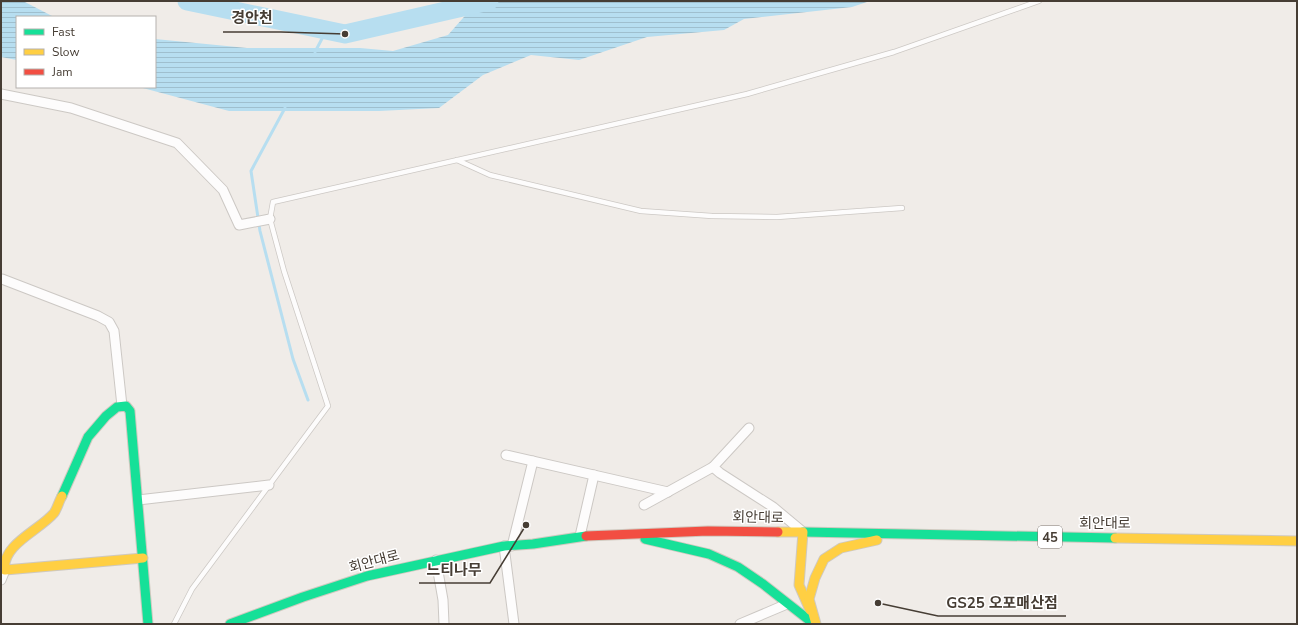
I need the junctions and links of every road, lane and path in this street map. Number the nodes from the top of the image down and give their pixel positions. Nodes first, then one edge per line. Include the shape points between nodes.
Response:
1 (1039, 1) edge
2 (1, 94) edge
3 (457, 160) junction
4 (902, 208) dead end
5 (268, 219) junction
6 (2, 279) dead end
7 (122, 406) junction
8 (749, 428) dead end
9 (506, 455) dead end
10 (533, 461) junction
11 (713, 467) junction
12 (594, 475) junction
13 (269, 485) junction
14 (668, 492) junction
15 (138, 500) junction
16 (644, 505) dead end
17 (803, 532) junction
18 (624, 534) junction
19 (902, 535) junction
20 (580, 536) junction
21 (1297, 541) edge
22 (508, 546) junction
23 (143, 558) junction
24 (436, 560) junction
25 (5, 570) junction
26 (1, 580) edge
27 (787, 604) junction
28 (148, 624) edge
29 (174, 624) edge
30 (230, 624) edge
31 (444, 624) edge
32 (514, 624) edge
33 (740, 624) edge
34 (815, 624) edge

1 - 3 lane via 894,52 747,94
2 - 5 street via 71,108 177,143 223,190 238,225
3 - 4 lane via 490,175 641,211 777,217
3 - 5 lane via 273,202
5 - 13 lane via 328,406
6 - 7 street via 109,322 114,331
7 - 15 main road via 126,406 130,411
7 - 25 main road via 117,406 106,416 88,437 54,513 9,552 4,563
8 - 11 street
9 - 10 street
10 - 12 street
10 - 22 street
11 - 14 street
11 - 17 street via 773,507
12 - 14 street
12 - 20 street
13 - 15 street
13 - 29 lane via 192,589
14 - 16 street
15 - 23 main road
17 - 18 main road, 회안대로 / 45 via 708,531
17 - 19 main road, 회안대로 / 45
17 - 34 main road via 799,585
18 - 20 main road, 회안대로 / 45
18 - 27 main road via 710,554 738,567
19 - 21 main road, 회안대로 / 45
19 - 34 main road via 841,548 824,559 809,599
20 - 22 main road, 회안대로 / 45
22 - 24 main road, 회안대로 / 45
22 - 32 street
23 - 25 main road
23 - 28 main road
24 - 30 main road, 회안대로 / 45 via 367,576
24 - 31 street
25 - 26 street
27 - 33 street
27 - 34 main road

